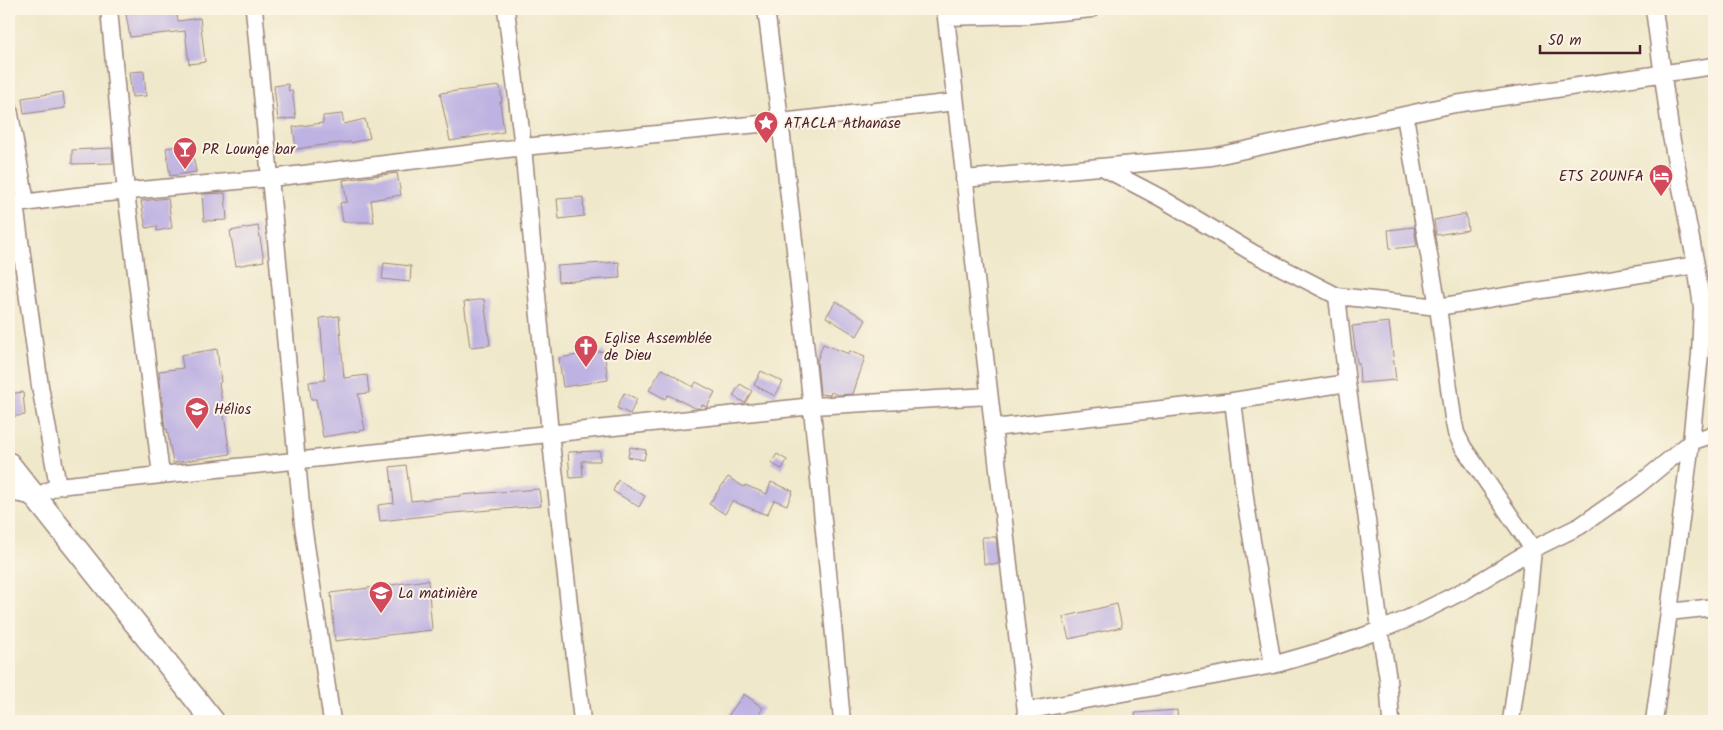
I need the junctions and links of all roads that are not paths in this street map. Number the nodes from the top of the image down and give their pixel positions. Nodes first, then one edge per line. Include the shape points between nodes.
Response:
1 (110, 9) edge
2 (254, 9) edge
3 (506, 9) edge
4 (766, 9) edge
5 (1092, 9) edge
6 (1654, 9) edge
7 (945, 13) edge
8 (1714, 66) edge
9 (1664, 73) junction
10 (955, 102) junction
11 (9, 109) edge
12 (1405, 116) junction
13 (781, 122) junction
14 (523, 147) junction
15 (1104, 168) junction
16 (271, 178) junction
17 (964, 179) junction
18 (126, 192) junction
19 (16, 204) edge
20 (1696, 265) junction
21 (1337, 296) junction
22 (1438, 307) junction
23 (1347, 383) junction
24 (989, 396) junction
25 (1233, 401) junction
26 (813, 406) junction
27 (993, 428) junction
28 (550, 433) junction
29 (1714, 434) edge
30 (1691, 442) junction
31 (297, 460) junction
32 (9, 464) edge
33 (162, 475) junction
34 (58, 486) junction
35 (9, 492) edge
36 (35, 497) junction
37 (1533, 549) junction
38 (1714, 607) edge
39 (1669, 612) junction
40 (1380, 630) junction
41 (1273, 665) junction
42 (1026, 716) edge
43 (213, 721) edge
44 (332, 721) edge
45 (582, 721) edge
46 (842, 721) edge
47 (1391, 721) edge
48 (1511, 721) edge
49 (1654, 721) edge

1 - 18 street
2 - 16 street
3 - 14 street
4 - 13 street
5 - 7 street via 1029,14
6 - 9 street
7 - 10 street
8 - 9 street
9 - 12 street via 1455,104
9 - 20 street via 1671,136
10 - 13 street
10 - 17 street
11 - 19 street
12 - 15 street via 1212,157
12 - 22 street
13 - 14 street
13 - 26 street
14 - 16 street
14 - 28 street
15 - 17 street
15 - 21 street via 1253,253
16 - 18 street
16 - 31 street
17 - 24 street
18 - 19 street
18 - 33 street
19 - 34 street via 40,386
20 - 22 street
20 - 30 street via 1702,307
21 - 22 street
21 - 23 street
22 - 37 street via 1456,433
23 - 25 street
23 - 40 street via 1368,520
24 - 26 street
24 - 27 street
25 - 27 street
25 - 41 street via 1246,505
26 - 28 street
26 - 46 street
27 - 42 street
28 - 31 street
28 - 45 street
29 - 30 street
30 - 37 street via 1636,487 1580,526
30 - 39 street
31 - 33 street
31 - 44 street
32 - 36 main road
33 - 34 street
34 - 36 street
35 - 36 street
36 - 43 main road
37 - 40 street via 1469,588
37 - 48 street
38 - 39 street
39 - 49 street
40 - 41 street
40 - 47 street
41 - 42 street

